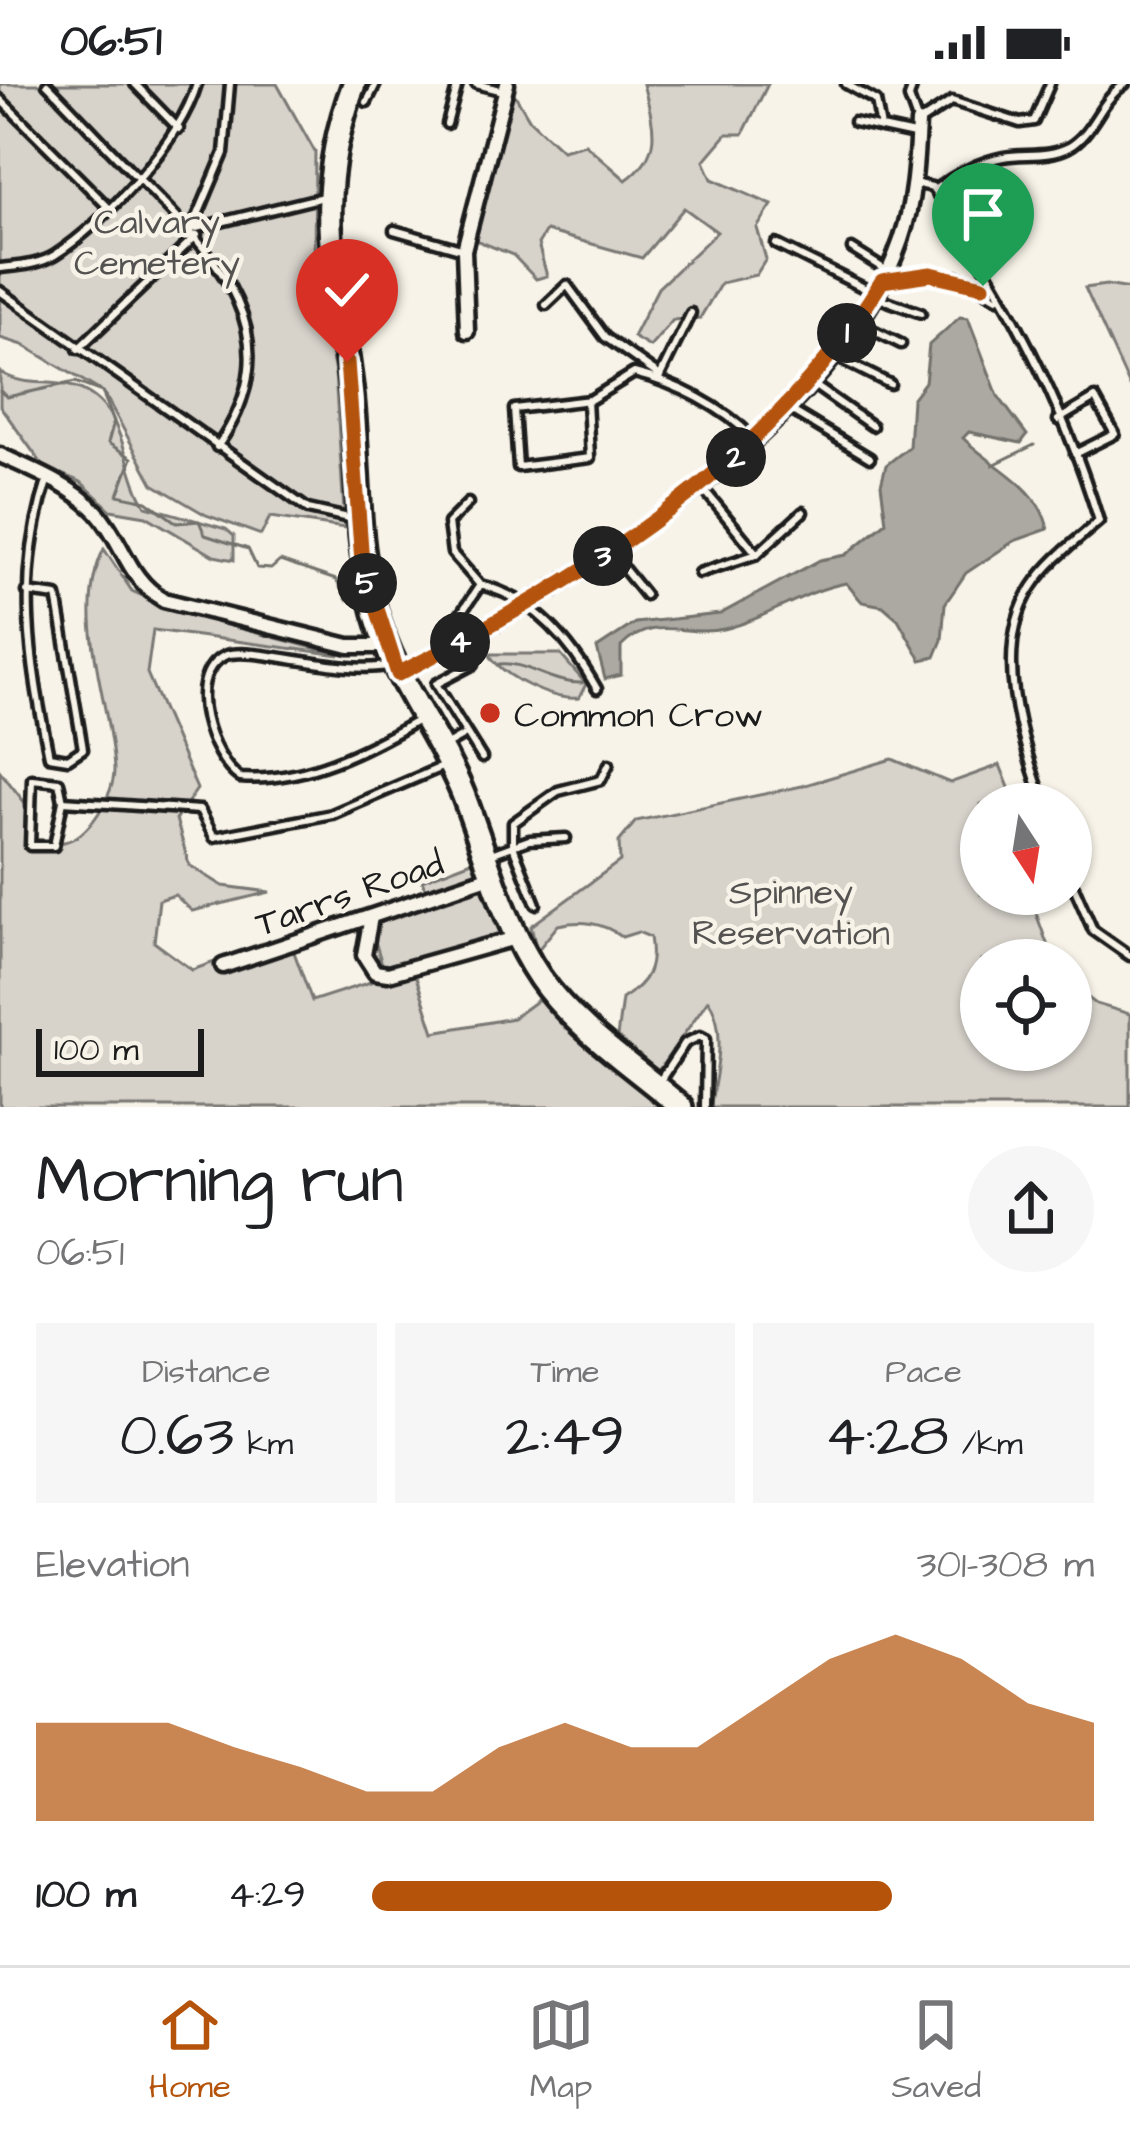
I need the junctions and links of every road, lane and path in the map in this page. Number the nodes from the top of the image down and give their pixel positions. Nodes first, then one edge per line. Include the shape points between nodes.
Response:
1 (47, 84) edge
2 (136, 84) edge
3 (197, 84) edge
4 (230, 84) edge
5 (376, 84) edge
6 (458, 84) edge
7 (476, 84) edge
8 (846, 84) edge
9 (1050, 84) edge
10 (1125, 84) edge
11 (912, 85) edge
12 (506, 88) edge
13 (361, 93) edge
14 (0, 98) edge
15 (854, 122) dead end
16 (447, 124) dead end
17 (881, 128) junction
18 (179, 129) junction
19 (918, 130) junction
20 (137, 176) junction
21 (914, 183) junction
22 (934, 190) junction
23 (328, 196) junction
24 (107, 206) junction
25 (394, 230) dead end
26 (194, 232) junction
27 (776, 244) dead end
28 (852, 249) dead end
29 (464, 250) junction
30 (0, 268) edge
31 (879, 285) junction
32 (0, 291) edge
33 (1005, 304) junction
34 (546, 305) dead end
35 (691, 313) dead end
36 (921, 313) dead end
37 (856, 321) junction
38 (467, 331) dead end
39 (902, 344) dead end
40 (77, 349) junction
41 (831, 354) junction
42 (659, 378) junction
43 (808, 381) junction
44 (890, 384) dead end
45 (587, 400) junction
46 (786, 407) junction
47 (1058, 420) junction
48 (872, 426) dead end
49 (755, 440) junction
50 (217, 447) junction
51 (1075, 454) junction
52 (0, 455) edge
53 (870, 458) dead end
54 (49, 478) junction
55 (701, 486) junction
56 (468, 503) dead end
57 (803, 512) dead end
58 (356, 519) junction
59 (609, 551) junction
60 (757, 554) junction
61 (698, 573) dead end
62 (480, 585) junction
63 (27, 592) junction
64 (645, 595) dead end
65 (523, 605) junction
66 (460, 615) dead end
67 (461, 641) junction
68 (392, 661) junction
69 (598, 689) dead end
70 (423, 717) junction
71 (466, 734) junction
72 (445, 756) junction
73 (482, 758) dead end
74 (609, 764) dead end
75 (1038, 783) edge
76 (64, 801) junction
77 (566, 838) dead end
78 (513, 846) junction
79 (491, 865) junction
80 (536, 904) dead end
81 (1086, 915) edge
82 (371, 917) junction
83 (520, 937) junction
84 (1130, 956) edge
85 (223, 966) dead end
86 (657, 1086) junction
87 (681, 1107) edge
88 (705, 1107) edge

1 - 20 lane
2 - 18 lane
3 - 18 lane
4 - 26 lane via 224,153
5 - 13 lane
6 - 16 lane
7 - 12 lane
8 - 17 lane via 876,101
9 - 19 lane via 1034,122 952,101
10 - 22 lane via 1066,149 1004,157
11 - 19 lane
12 - 29 street
13 - 23 main road via 334,150
14 - 24 lane
15 - 17 lane
17 - 19 lane
18 - 20 lane
19 - 21 street
20 - 24 lane
20 - 26 lane
21 - 22 lane
21 - 31 street
22 - 33 lane
23 - 26 lane
23 - 58 main road via 331,280 352,401
24 - 30 lane via 53,256
25 - 29 lane
26 - 40 lane
26 - 50 lane via 226,273 250,348 243,398
27 - 31 lane
28 - 31 lane
29 - 38 street
31 - 33 lane via 958,277
31 - 36 lane
31 - 37 street
32 - 40 lane
33 - 47 lane
34 - 42 lane via 560,287 571,288 604,337
35 - 42 lane
37 - 39 lane
37 - 41 street
40 - 50 lane
41 - 43 street
41 - 44 lane
42 - 45 lane via 634,374
42 - 49 lane via 733,418
43 - 46 street
43 - 48 lane
45 - 45 lane via 514,409 518,467 590,458
46 - 49 street
46 - 53 lane
47 - 51 lane
47 - 51 lane via 1095,398 1115,434
49 - 55 street
50 - 58 lane via 308,509
51 - 75 lane via 1099,521 1030,589 1015,630 1014,694
52 - 54 street
54 - 63 lane via 27,554
54 - 68 street via 98,514 141,587 164,600
55 - 59 street
55 - 60 lane
56 - 62 lane via 448,523 447,541
57 - 60 lane
58 - 68 main road
59 - 64 lane
59 - 65 street
60 - 61 lane
62 - 65 lane via 513,592
62 - 66 lane
63 - 63 lane via 49,756 68,759 83,749 59,607 56,596
65 - 67 street
65 - 69 lane via 563,638
67 - 68 street
67 - 71 lane via 474,664 436,684
68 - 70 main road
68 - 70 lane via 337,669 226,655 207,688 214,751 241,778 262,780 322,767
70 - 72 main road
71 - 72 lane
71 - 73 lane
72 - 76 lane via 332,814 214,837 200,810
72 - 79 main road
74 - 78 lane via 601,780 558,791 513,823
76 - 76 lane via 59,782 32,779 30,846 54,846
77 - 78 lane
78 - 79 lane
78 - 80 lane
79 - 82 street, Tarrs Road
79 - 83 main road
81 - 84 lane via 1093,930
82 - 83 street via 364,955 375,972 388,974
82 - 85 street, Tarrs Road
83 - 86 main road via 556,997
86 - 87 main road
86 - 88 lane via 691,1038 706,1039

